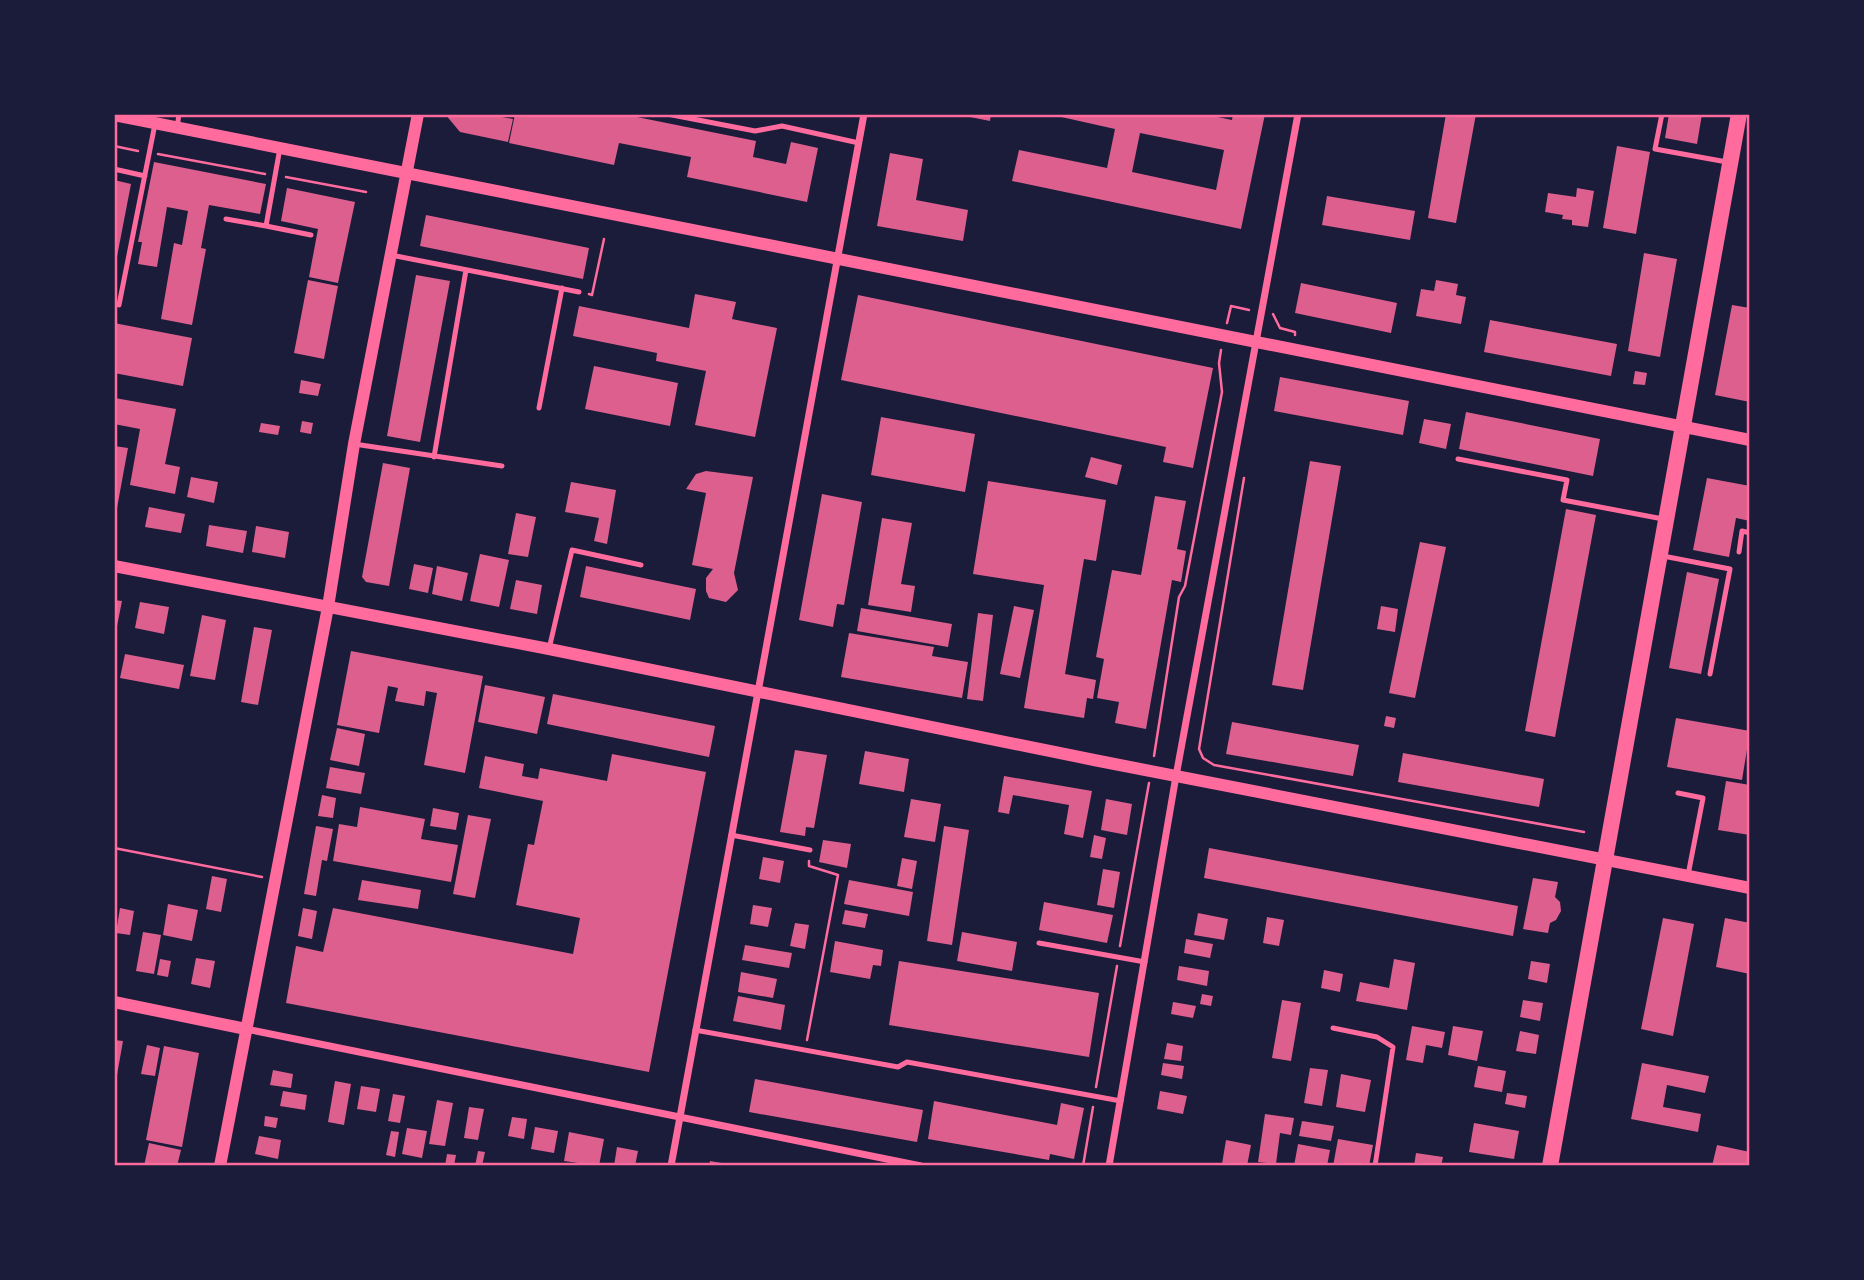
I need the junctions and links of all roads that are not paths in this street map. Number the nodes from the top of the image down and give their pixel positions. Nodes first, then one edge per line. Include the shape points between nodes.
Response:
1 (179, 114) edge
2 (418, 114) edge
3 (667, 114) edge
4 (864, 114) edge
5 (1298, 114) edge
6 (1662, 114) edge
7 (1739, 114) edge
8 (114, 115) edge
9 (155, 124) junction
10 (177, 128) junction
11 (859, 143) junction
12 (280, 148) junction
13 (1730, 163) junction
14 (114, 169) edge
15 (407, 174) junction
16 (145, 176) junction
17 (226, 219) dead end
18 (266, 226) junction
19 (311, 235) dead end
20 (391, 256) junction
21 (839, 259) junction
22 (466, 270) junction
23 (562, 288) junction
24 (579, 292) road end
25 (119, 305) dead end
26 (1257, 342) junction
27 (539, 408) dead end
28 (1682, 427) junction
29 (1750, 440) edge
30 (354, 444) junction
31 (434, 457) junction
32 (1458, 459) dead end
33 (502, 466) dead end
34 (1667, 519) junction
35 (1750, 533) edge
36 (1739, 552) dead end
37 (1660, 556) junction
38 (640, 565) dead end
39 (114, 566) edge
40 (328, 607) junction
41 (549, 649) junction
42 (1710, 674) dead end
43 (757, 691) junction
44 (1176, 776) junction
45 (1678, 793) dead end
46 (731, 835) junction
47 (810, 850) road end
48 (1606, 859) junction
49 (1688, 875) junction
50 (1750, 888) edge
51 (1040, 943) dead end
52 (1146, 962) junction
53 (114, 1002) edge
54 (246, 1028) junction
55 (1333, 1028) dead end
56 (695, 1030) junction
57 (1121, 1101) junction
58 (680, 1115) junction
59 (220, 1166) edge
60 (671, 1166) edge
61 (921, 1166) edge
62 (1109, 1166) edge
63 (1375, 1166) edge
64 (1550, 1166) edge

1 - 10 lane
2 - 15 street
3 - 11 lane via 755,131 782,126
4 - 11 street
5 - 26 street
6 - 13 lane via 1655,149
7 - 13 main road
8 - 9 street
9 - 10 street
9 - 16 lane
10 - 12 street
11 - 21 street
12 - 15 street
12 - 18 lane
13 - 28 main road
14 - 16 lane
15 - 20 street
15 - 21 street
16 - 25 lane
17 - 18 lane
18 - 19 lane
20 - 22 lane
20 - 30 street
21 - 26 street
21 - 43 street
22 - 23 lane
22 - 31 lane
23 - 24 lane
23 - 27 lane
26 - 28 street
26 - 44 street
28 - 29 street
28 - 34 main road
30 - 31 lane
30 - 40 street
31 - 33 lane
32 - 34 lane via 1567,480 1563,500
34 - 37 main road
35 - 36 lane via 1742,531
37 - 42 lane via 1730,569
37 - 48 main road
38 - 41 lane via 572,550
39 - 40 street
40 - 41 street
40 - 54 street
41 - 43 street
43 - 44 street
43 - 46 street
44 - 48 street
44 - 52 street
45 - 49 lane via 1703,798
46 - 47 lane
46 - 56 street
48 - 49 street
48 - 64 main road
49 - 50 street
51 - 52 lane
52 - 57 street
53 - 54 street
54 - 58 street
54 - 59 street
55 - 63 lane via 1377,1037 1393,1048
56 - 57 lane
56 - 58 street
57 - 62 street
58 - 60 street
58 - 61 street via 698,1123

